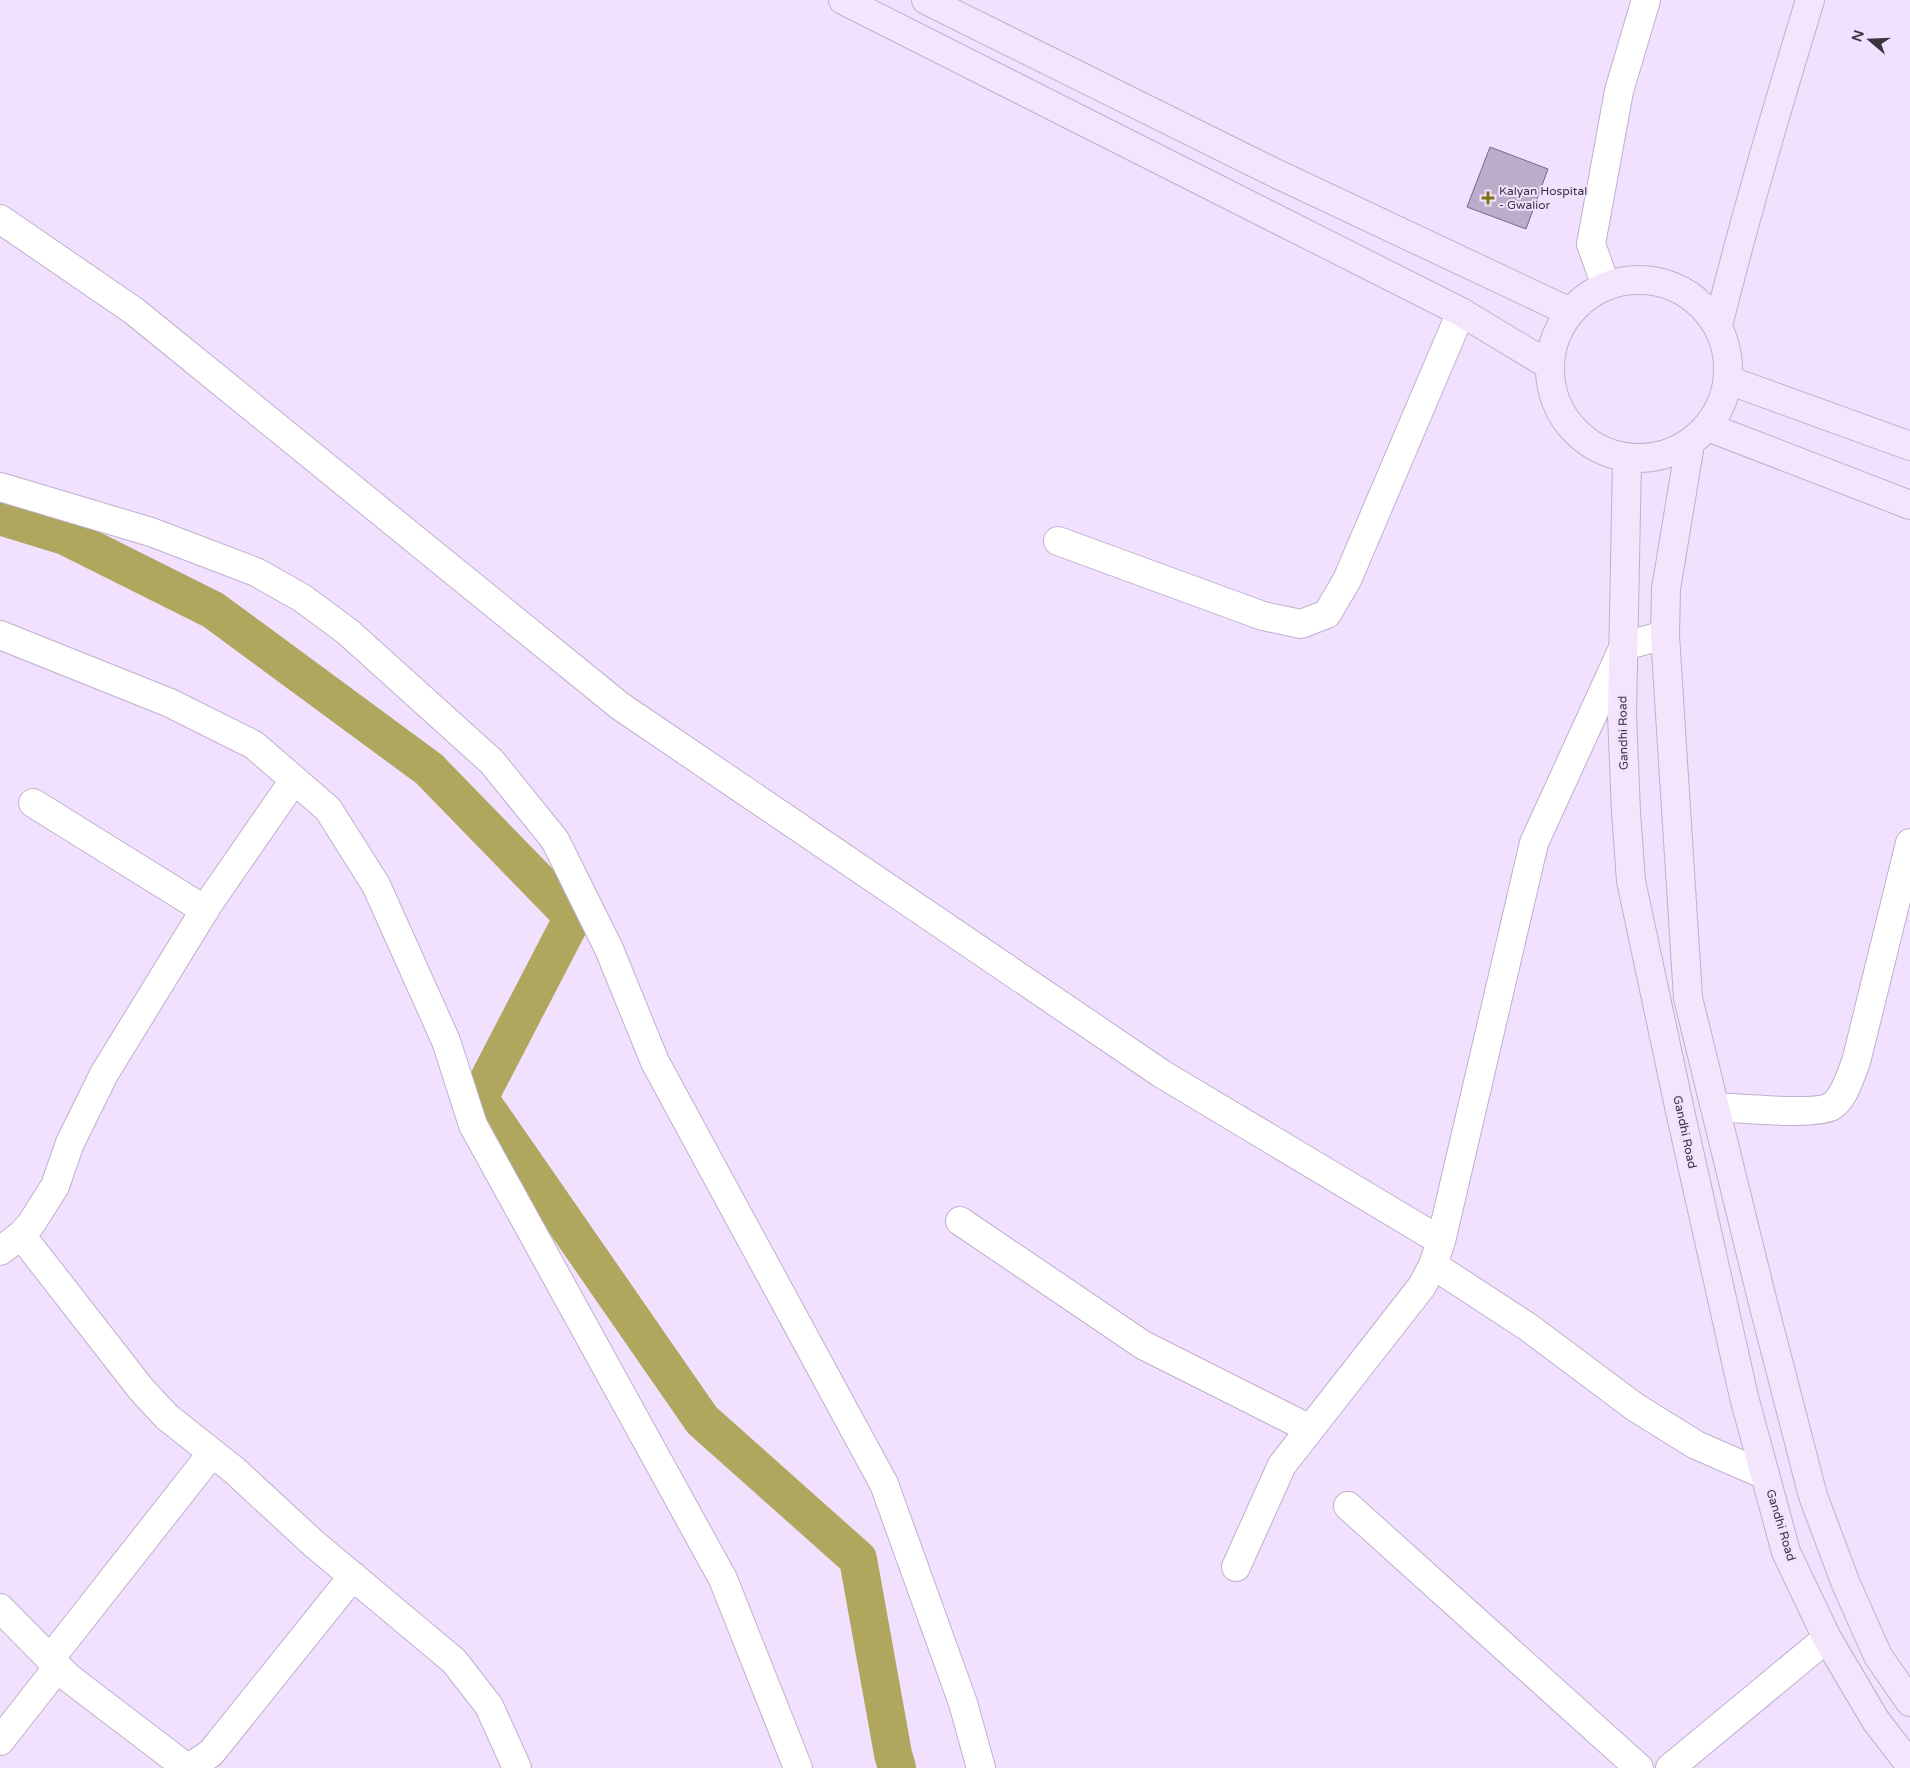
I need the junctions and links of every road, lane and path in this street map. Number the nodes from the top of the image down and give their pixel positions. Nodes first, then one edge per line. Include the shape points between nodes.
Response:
1 (843, 0) edge
2 (926, 0) edge
3 (1646, 0) edge
4 (1810, 0) edge
5 (0, 219) edge
6 (1606, 286) junction
7 (1461, 312) junction
8 (1570, 312) junction
9 (1718, 326) junction
10 (1549, 365) junction
11 (1728, 380) junction
12 (1699, 435) junction
13 (1910, 446) edge
14 (1628, 459) junction
15 (0, 487) edge
16 (1910, 505) edge
17 (1058, 542) dead end
18 (0, 635) edge
19 (1665, 635) junction
20 (1624, 646) junction
21 (294, 780) junction
22 (33, 803) dead end
23 (1910, 843) edge
24 (205, 910) junction
25 (1715, 1107) junction
26 (960, 1221) dead end
27 (21, 1235) junction
28 (0, 1251) edge
29 (1437, 1253) junction
30 (1310, 1429) junction
31 (212, 1453) junction
32 (1766, 1476) junction
33 (1348, 1506) dead end
34 (1236, 1567) dead end
35 (353, 1576) junction
36 (0, 1608) edge
37 (1827, 1638) junction
38 (54, 1663) junction
39 (1910, 1702) edge
40 (0, 1741) edge
41 (1910, 1765) edge
42 (188, 1768) edge
43 (517, 1768) edge
44 (798, 1768) edge
45 (981, 1768) edge
46 (1639, 1768) edge
47 (1670, 1768) edge

1 - 7 main road
2 - 8 main road via 1273,172
3 - 6 street via 1619,91 1591,244
4 - 9 main road
5 - 29 street via 134,311 620,706 1162,1074
6 - 8 main road via 1586,297
6 - 9 main road via 1631,280 1657,281 1682,290 1702,305
7 - 10 main road
7 - 17 street via 1347,580 1327,614 1301,624 1263,616
8 - 10 main road via 1556,337
9 - 11 main road via 1727,352
10 - 14 main road via 1552,392 1562,416 1579,437 1602,452
11 - 12 main road via 1721,405
11 - 13 main road
12 - 14 main road via 1670,454
12 - 16 main road
12 - 19 main road via 1666,589
14 - 20 main road, Gandhi Road
15 - 45 street via 151,532 256,572 302,598 348,632 492,762 555,840 609,949 656,1062 884,1484 963,1703
18 - 21 street via 170,703 254,745
19 - 20 street
19 - 25 main road via 1688,998
20 - 29 street via 1534,843
20 - 32 main road, Gandhi Road via 1622,715 1631,881 1744,1397
21 - 24 street
21 - 44 street via 328,809 376,885 446,1041 473,1125 723,1579
22 - 24 street
23 - 25 street via 1856,1062 1844,1091 1832,1106 1814,1111
24 - 27 street via 104,1074 70,1142 55,1186
25 - 39 main road via 1813,1496 1846,1584 1878,1656
26 - 30 street via 1143,1345
27 - 28 street
27 - 31 street via 141,1389 167,1417
29 - 30 street via 1422,1286
29 - 32 street via 1528,1327 1642,1412 1696,1445
30 - 34 street via 1282,1465
31 - 35 street
31 - 38 street
32 - 37 main road, Gandhi Road via 1786,1552
33 - 46 street
35 - 42 street via 211,1753
35 - 43 street via 454,1661 489,1706
36 - 38 street
37 - 41 main road, Gandhi Road via 1876,1721
37 - 47 street
38 - 40 street
38 - 42 street

